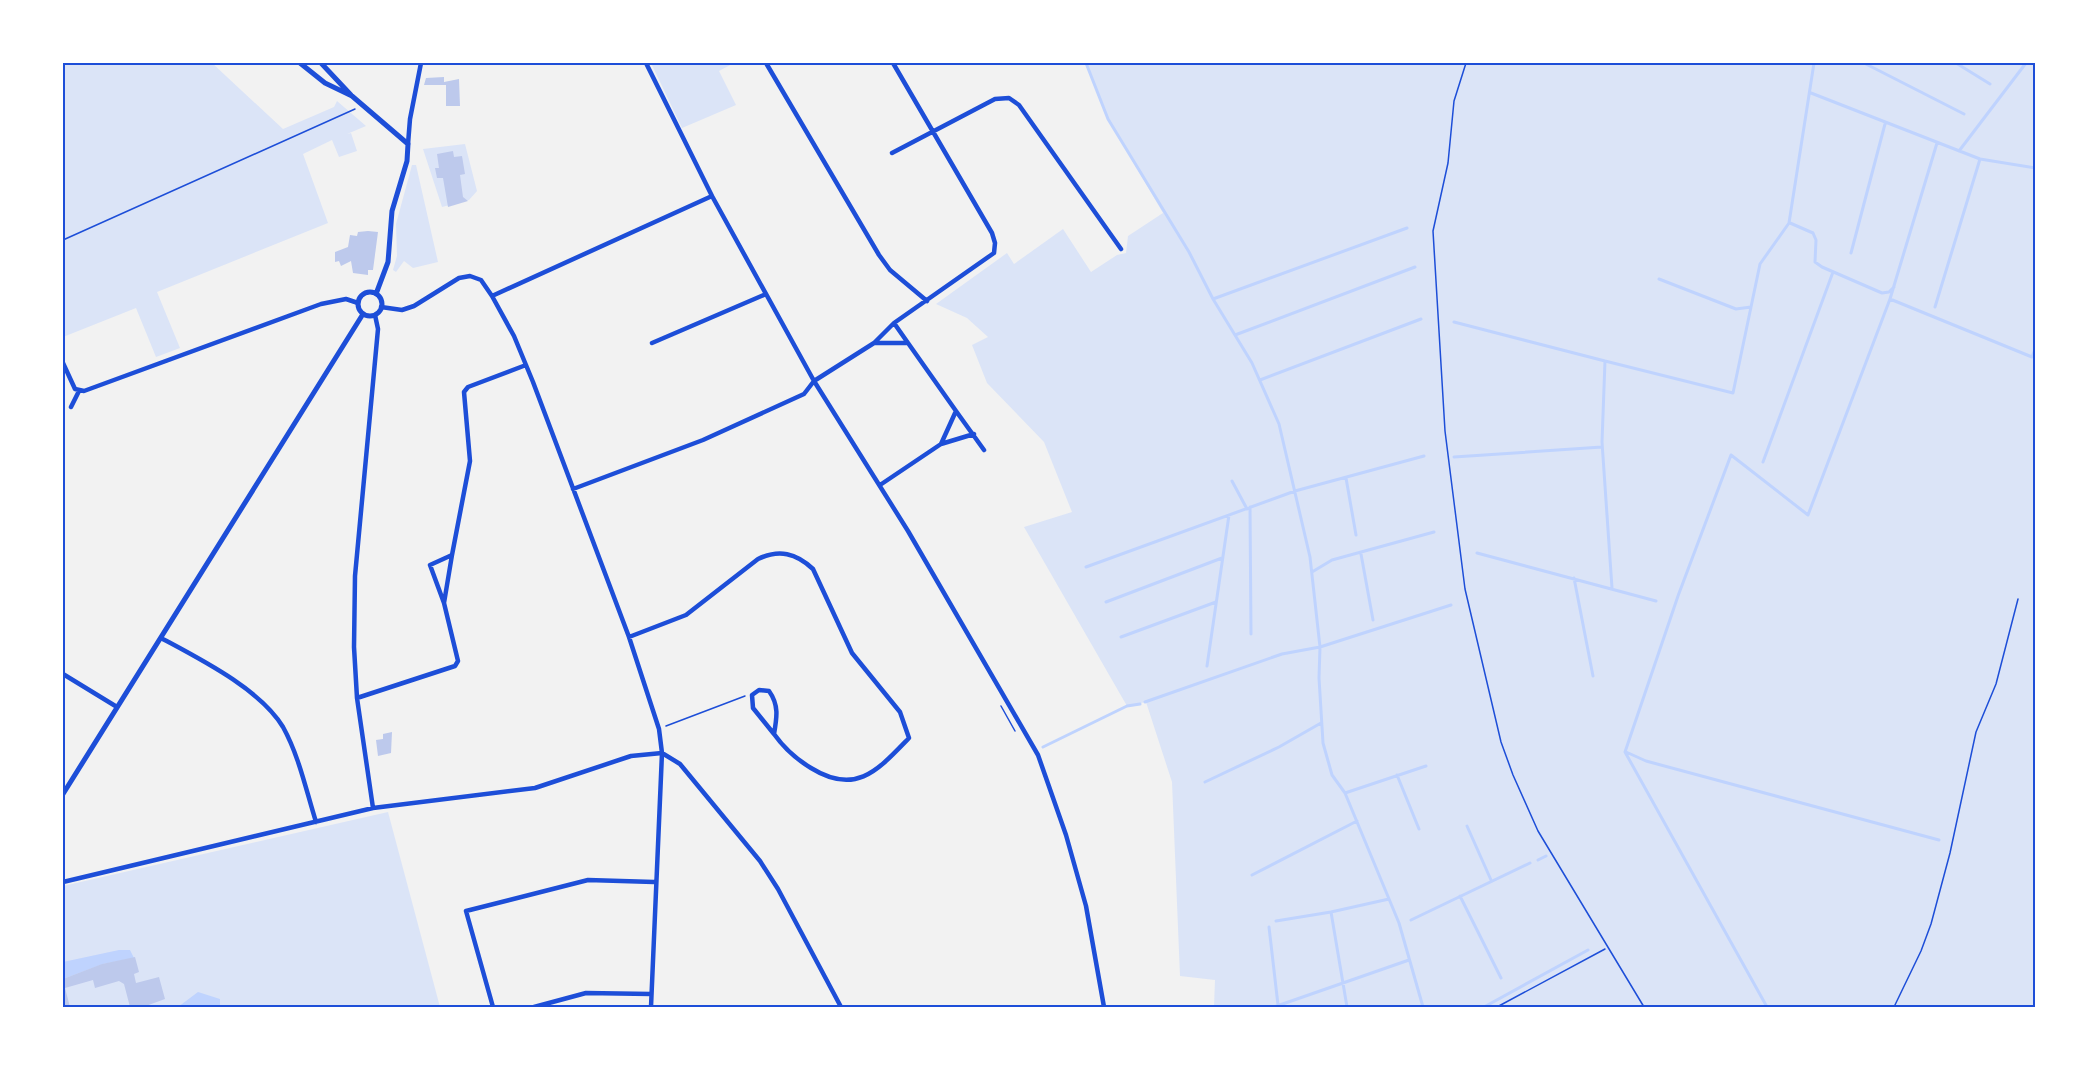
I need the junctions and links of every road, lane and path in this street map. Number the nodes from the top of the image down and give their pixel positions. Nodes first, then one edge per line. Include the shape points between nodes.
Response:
1 (300, 63) edge
2 (321, 63) edge
3 (421, 63) edge
4 (646, 63) edge
5 (766, 63) edge
6 (893, 63) edge
7 (1466, 63) edge
8 (352, 96) junction
9 (364, 106) junction
10 (932, 134) junction
11 (408, 144) junction
12 (892, 153) dead end
13 (712, 196) junction
14 (63, 240) edge
15 (1121, 249) dead end
16 (376, 294) junction
17 (766, 294) junction
18 (492, 296) junction
19 (927, 302) junction
20 (358, 303) junction
21 (381, 308) junction
22 (363, 314) junction
23 (375, 315) junction
24 (894, 322) junction
25 (652, 343) dead end
26 (874, 343) junction
27 (908, 344) junction
28 (63, 363) edge
29 (526, 365) junction
30 (814, 381) junction
31 (79, 391) junction
32 (71, 407) dead end
33 (956, 411) junction
34 (974, 434) junction
35 (941, 444) junction
36 (984, 450) dead end
37 (880, 485) junction
38 (573, 489) junction
39 (452, 555) junction
40 (2018, 599) dead end
41 (444, 603) junction
42 (629, 637) junction
43 (161, 638) junction
44 (63, 674) edge
45 (752, 695) junction
46 (357, 698) junction
47 (998, 701) dead end
48 (117, 707) junction
49 (659, 729) junction
50 (774, 734) junction
51 (1019, 737) dead end
52 (662, 753) junction
53 (63, 794) edge
54 (372, 808) junction
55 (315, 822) junction
56 (63, 882) edge
57 (654, 882) junction
58 (1606, 948) junction
59 (651, 994) junction
60 (493, 1007) edge
61 (534, 1007) edge
62 (651, 1007) edge
63 (841, 1007) edge
64 (1104, 1007) edge
65 (1497, 1007) edge
66 (1644, 1007) edge
67 (1894, 1007) edge

1 - 8 street via 325,83
2 - 8 street
3 - 11 street
4 - 13 street
5 - 19 street via 879,255 890,270
6 - 10 street
7 - 58 path via 1454,101 1448,163 1433,231 1445,431 1465,589 1501,742 1513,775 1538,831
8 - 9 street
9 - 11 street
9 - 14 path
10 - 12 street
10 - 15 street via 995,99 1014,100
10 - 19 street via 993,232 995,243 994,253
11 - 16 street via 392,211 388,262
13 - 17 street
13 - 18 street
16 - 20 street via 364,294
16 - 21 street
17 - 25 street
17 - 30 street
18 - 21 street via 481,280 457,277 414,306 402,310
18 - 29 street
19 - 24 street
20 - 22 street
20 - 31 street via 346,299 321,304
21 - 23 street
22 - 23 street
22 - 43 street
23 - 46 street via 378,329 355,576
24 - 26 street
24 - 27 street
26 - 27 street
26 - 30 street
27 - 33 street
28 - 31 street via 72,386
29 - 38 street
29 - 39 street via 464,392 470,461
30 - 37 street
30 - 38 street via 804,394 703,440
31 - 32 street
33 - 34 street
33 - 35 street
34 - 35 street
34 - 36 street
35 - 37 street
37 - 64 street via 1038,754 1086,906
38 - 42 street
39 - 41 street
39 - 41 street via 430,565
40 - 67 path via 1996,684 1976,732 1956,830 1930,924
41 - 46 street via 458,655 455,666
42 - 49 street
42 - 50 street via 686,615 770,553 785,553 805,561 813,569 852,652 900,712 909,738 875,770 846,782 831,779 796,759
43 - 48 street
43 - 55 street via 267,705 294,749
44 - 48 street
45 - 49 path
45 - 50 street via 753,708
45 - 50 street via 764,690 773,696 778,713
46 - 54 street
47 - 51 path
48 - 53 street
49 - 52 street
52 - 54 street via 631,756 535,788
52 - 57 street
52 - 63 street via 680,764 760,861
54 - 55 street
55 - 56 street
57 - 59 street
57 - 60 street via 588,880 466,911
58 - 65 path
58 - 66 path
59 - 61 street via 586,993
59 - 62 street

